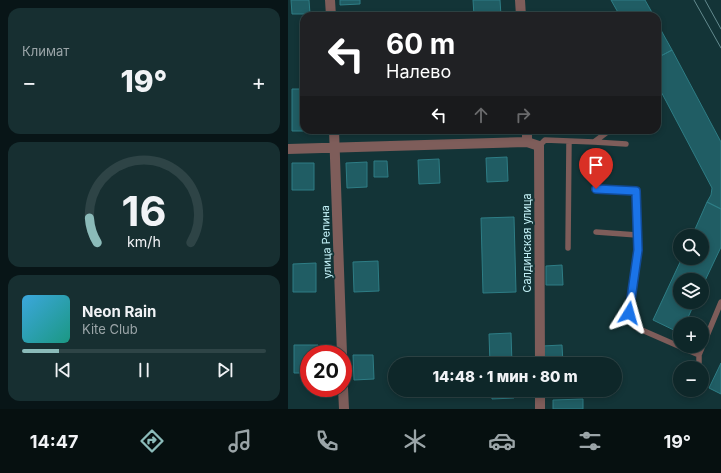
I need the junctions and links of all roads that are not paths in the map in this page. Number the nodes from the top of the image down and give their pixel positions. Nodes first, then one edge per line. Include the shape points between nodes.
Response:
1 (330, 0) edge
2 (520, 0) edge
3 (331, 12) edge
4 (521, 12) edge
5 (334, 134) edge
6 (526, 134) edge
7 (605, 134) edge
8 (570, 141) junction
9 (527, 142) junction
10 (594, 142) junction
11 (626, 144) dead end
12 (539, 146) junction
13 (334, 148) junction
14 (288, 149) edge
15 (596, 189) dead end
16 (596, 232) dead end
17 (637, 235) junction
18 (568, 248) dead end
19 (721, 302) edge
20 (342, 345) edge
21 (699, 355) junction
22 (540, 357) edge
23 (699, 361) edge
24 (343, 397) edge
25 (540, 397) edge
26 (344, 409) edge
27 (540, 409) edge

1 - 3 street
2 - 4 street
5 - 13 street, улица Репина
6 - 9 street
7 - 10 lane
8 - 10 lane
8 - 12 lane via 545,140
8 - 18 lane
9 - 12 street
9 - 13 street
10 - 11 lane
12 - 22 street, Салдинская улица
13 - 14 street
13 - 20 street, улица Репина
15 - 17 lane via 636,191
16 - 17 lane
17 - 21 lane via 638,250 629,313 635,327
19 - 21 lane
21 - 23 lane
24 - 26 street
25 - 27 street

